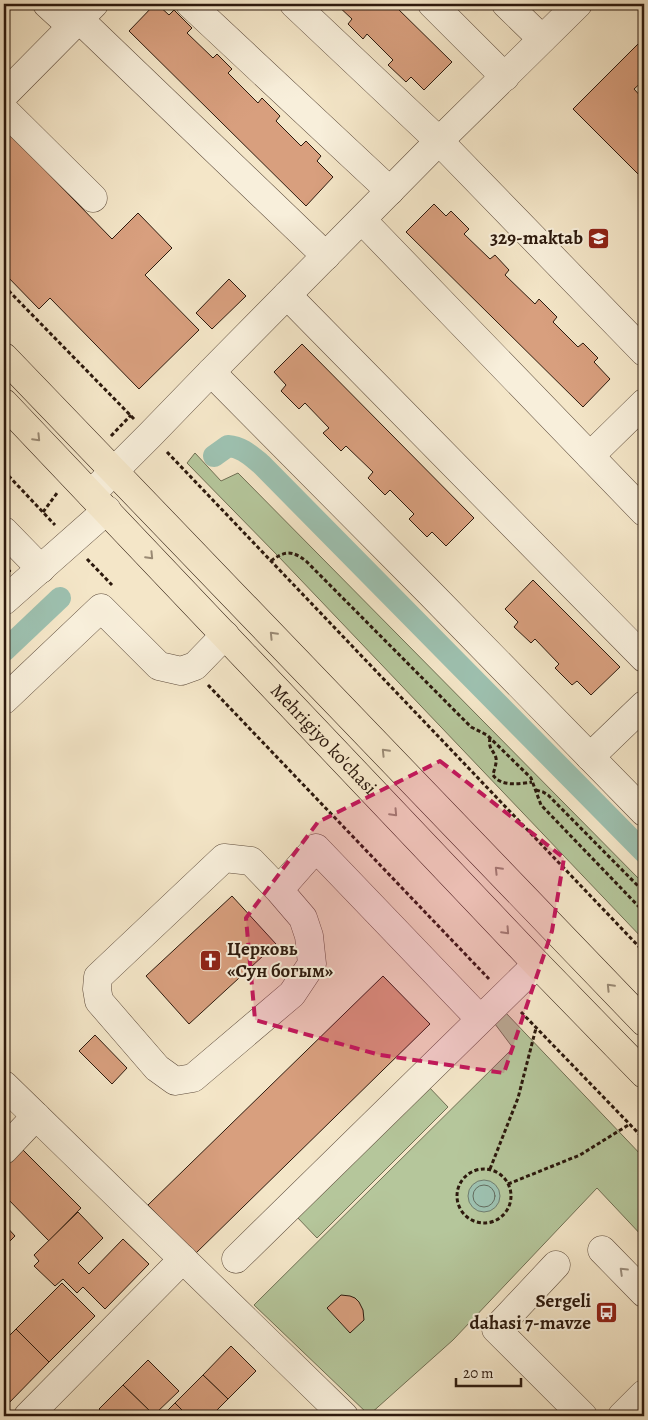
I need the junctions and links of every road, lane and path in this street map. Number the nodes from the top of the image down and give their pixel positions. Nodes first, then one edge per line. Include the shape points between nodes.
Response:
1 (47, 4) edge
2 (190, 4) edge
3 (294, 4) edge
4 (432, 4) edge
5 (506, 4) edge
6 (578, 4) edge
7 (641, 4) edge
8 (644, 7) edge
9 (81, 16) edge
10 (542, 39) junction
11 (505, 77) junction
12 (4, 95) edge
13 (4, 110) edge
14 (439, 141) junction
15 (390, 191) junction
16 (93, 198) dead end
17 (362, 220) junction
18 (326, 256) junction
19 (4, 286) edge
20 (287, 295) junction
21 (644, 352) edge
22 (4, 357) edge
23 (211, 372) junction
24 (4, 403) edge
25 (644, 403) edge
26 (131, 415) junction
27 (150, 435) junction
28 (111, 436) dead end
29 (590, 456) junction
30 (114, 470) junction
31 (4, 471) edge
32 (58, 493) dead end
33 (99, 502) junction
34 (43, 512) junction
35 (644, 512) edge
36 (4, 532) edge
37 (72, 542) junction
38 (271, 562) junction
39 (41, 569) junction
40 (119, 592) dead end
41 (4, 601) edge
42 (225, 635) junction
43 (644, 658) edge
44 (191, 668) junction
45 (4, 700) edge
46 (644, 705) edge
47 (490, 738) junction
48 (590, 757) junction
49 (532, 782) junction
50 (535, 790) junction
51 (644, 812) edge
52 (279, 890) junction
53 (644, 892) edge
54 (644, 912) edge
55 (644, 932) edge
56 (644, 952) edge
57 (537, 964) junction
58 (504, 995) junction
59 (480, 1020) junction
60 (644, 1022) edge
61 (536, 1028) junction
62 (644, 1074) edge
63 (4, 1085) edge
64 (36, 1116) junction
65 (630, 1124) junction
66 (644, 1139) edge
67 (4, 1150) edge
68 (490, 1169) junction
69 (508, 1184) junction
70 (602, 1250) dead end
71 (183, 1259) junction
72 (236, 1260) dead end
73 (556, 1264) dead end
74 (644, 1293) edge
75 (644, 1394) edge
76 (333, 1413) edge
77 (28, 1416) edge
78 (583, 1416) edge
79 (622, 1416) edge

1 - 9 street
2 - 15 street
3 - 14 street
4 - 11 street
5 - 10 street
6 - 10 street
7 - 8 path
9 - 12 street
9 - 18 street
10 - 11 street
11 - 14 street
13 - 16 street
14 - 15 street
14 - 21 street
15 - 17 street
17 - 18 street
17 - 29 street
18 - 20 street
19 - 26 path
20 - 23 street
20 - 43 street
22 - 30 main road, Mehrigiyo ko'chasi
23 - 27 street
23 - 48 street
24 -> 33 main road, Mehrigiyo ko'chasi
25 - 29 street
26 - 27 path
26 - 28 path
27 - 30 street
27 - 38 path
29 - 35 street
30 - 33 street
60 -> 30 main road, Mehrigiyo ko'chasi
31 - 34 path
32 - 34 path
33 - 37 street
33 -> 42 main road, Mehrigiyo ko'chasi
34 - 37 path
36 - 39 street
37 - 39 street
37 - 40 path
38 - 47 path via 278,556 291,553 306,560 471,727
38 - 56 path
39 - 41 street
42 - 44 street
42 -> 57 main road, Mehrigiyo ko'chasi
44 - 45 street via 181,671 159,666 101,608
44 - 58 path
46 - 48 street
47 - 49 path
47 - 49 path via 490,748 496,757 493,775 503,783
48 - 51 street
49 - 50 path
50 - 53 path via 548,795
50 - 54 path via 541,805
52 - 52 street via 303,918 312,964 292,994 193,1078 175,1081 157,1068 99,1001 98,977 224,858 251,861
52 - 59 street via 316,848
54 - 55 path via 639,923
57 - 58 street
57 - 62 main road, Mehrigiyo ko'chasi
58 - 59 street
58 - 61 path
59 - 72 street
61 - 65 path
61 - 68 path via 518,1098
63 - 64 street
64 - 67 street
64 - 71 street
65 - 66 path
65 - 69 path via 580,1155
68 - 69 path via 499,1172
68 - 69 path via 472,1171 458,1185 457,1204 469,1219 487,1223 504,1214 511,1197
74 -> 70 street
71 - 76 street
71 - 77 street
73 - 78 street via 496,1329
75 - 79 street

